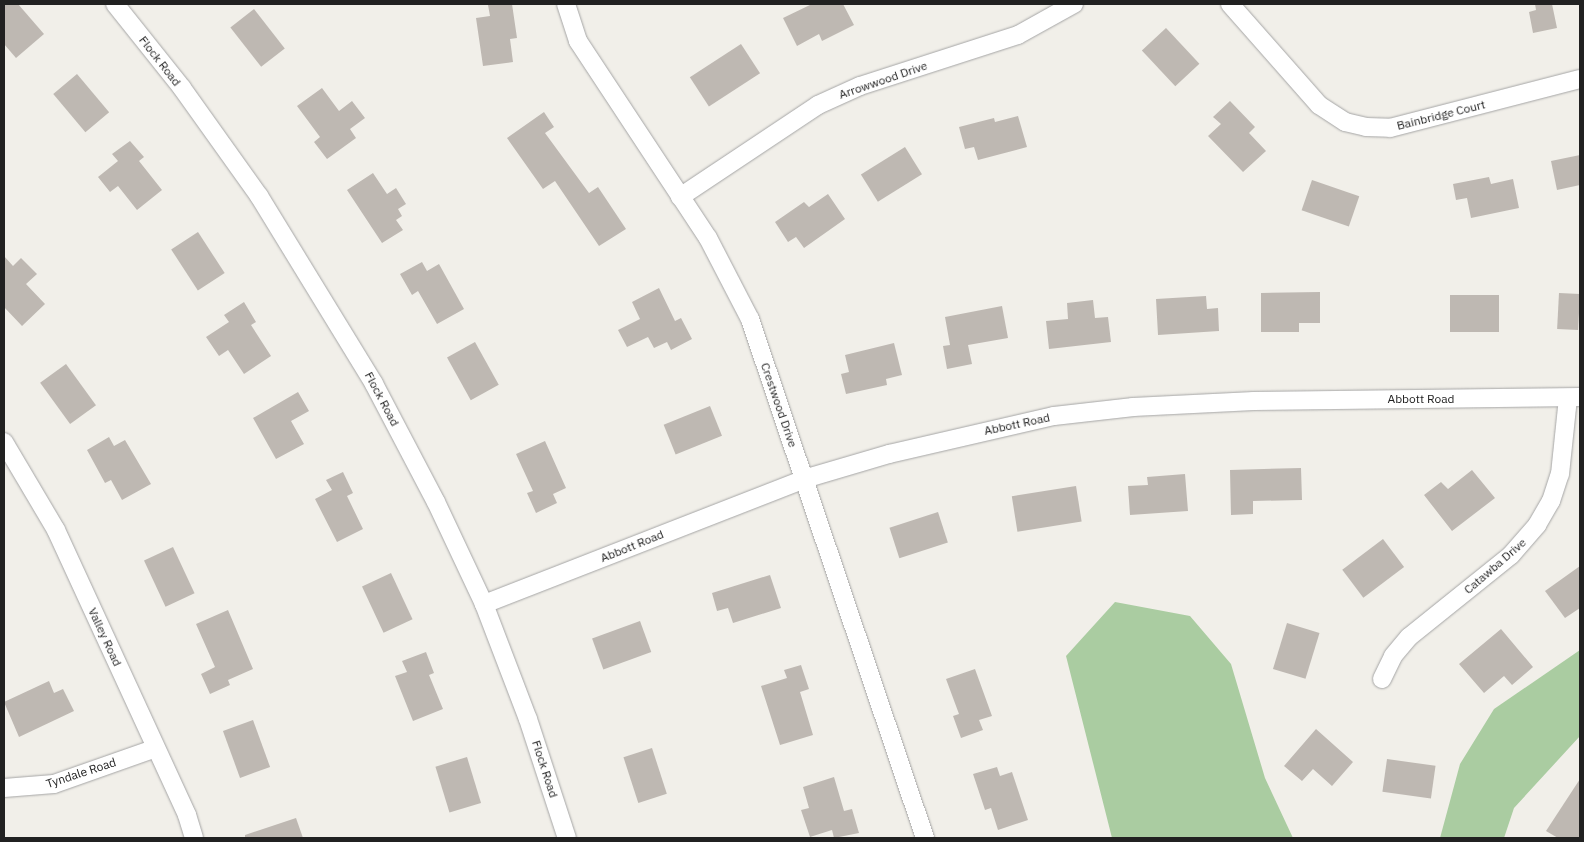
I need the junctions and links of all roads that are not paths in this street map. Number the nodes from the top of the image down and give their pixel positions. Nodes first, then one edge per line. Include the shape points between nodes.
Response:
1 (115, 4) edge
2 (566, 4) edge
3 (1074, 4) edge
4 (1230, 4) edge
5 (1580, 79) edge
6 (680, 197) junction
7 (1574, 398) edge
8 (4, 442) edge
9 (804, 479) junction
10 (484, 604) junction
11 (1382, 679) dead end
12 (156, 748) junction
13 (4, 788) edge
14 (194, 838) edge
15 (567, 838) edge
16 (925, 838) edge

1 - 10 street, Flock Road via 182,88 307,270 374,384 436,502
2 - 6 street, Crestwood Drive via 578,41
3 - 6 street, Arrowwood Drive via 1018,35 860,86 818,105
4 - 5 street, Bainbridge Court via 1318,104 1345,122 1366,128 1390,128
6 - 9 street, Crestwood Drive via 733,281 750,319
7 - 9 street, Abbott Road via 1254,400 1133,407 1045,418 889,454
7 - 11 street, Catawba Drive via 1560,474 1538,525 1511,555 1408,638 1393,656
8 - 12 street, Valley Road via 56,530
9 - 10 street, Abbott Road
9 - 16 street, Crestwood Drive
10 - 15 street, Flock Road via 528,719
12 - 13 street, Tyndale Road via 54,784
12 - 14 street, Valley Road

